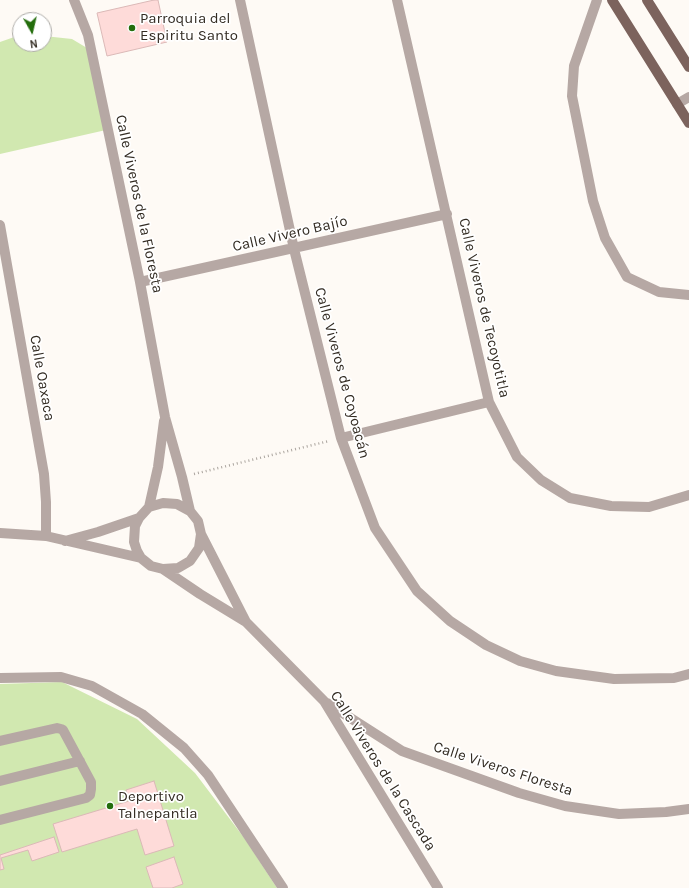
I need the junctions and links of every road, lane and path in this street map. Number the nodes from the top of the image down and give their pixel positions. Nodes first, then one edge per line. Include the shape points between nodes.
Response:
1 (74, 0) edge
2 (240, 0) edge
3 (397, 0) edge
4 (596, 0) edge
5 (612, 0) edge
6 (647, 0) edge
7 (689, 67) edge
8 (689, 97) edge
9 (677, 104) junction
10 (689, 123) edge
11 (447, 214) junction
12 (0, 225) edge
13 (294, 249) junction
14 (140, 282) junction
15 (689, 295) edge
16 (489, 402) junction
17 (165, 416) junction
18 (341, 438) junction
19 (182, 477) junction
20 (689, 495) edge
21 (150, 508) junction
22 (190, 511) junction
23 (139, 518) junction
24 (201, 534) junction
25 (0, 535) edge
26 (46, 536) junction
27 (65, 541) junction
28 (142, 558) junction
29 (163, 570) junction
30 (246, 622) junction
31 (689, 674) edge
32 (0, 678) edge
33 (324, 701) junction
34 (0, 741) edge
35 (80, 761) junction
36 (0, 781) edge
37 (689, 809) edge
38 (0, 820) edge
39 (283, 888) edge
40 (438, 888) edge

1 - 14 street, Calle Viveros de la Floresta via 88,35
2 - 13 street, Calle Viveros de Coyoacán
3 - 11 street, Calle Viveros de Tecoyotitla
4 - 15 street via 574,66 572,96 593,201 605,238 627,277 659,292
5 - 9 main road
6 - 7 main road
8 - 9 street
9 - 10 main road
11 - 13 street, Calle Vivero Bajío
11 - 16 street, Calle Viveros de Tecoyotitla
12 - 26 street, Calle Oaxaca via 44,474
13 - 14 street, Calle Vivero Bajío
13 - 18 street, Calle Viveros de Coyoacán
14 - 17 street, Calle Viveros de la Floresta
16 - 18 street
16 - 20 street, Calle Viveros de Tecoyotitla via 517,457 541,480 570,498 612,506 649,507
17 - 19 street, Calle Viveros de la Floresta
17 - 21 street, Calle Viveros de la Floresta
18 - 19 path
18 - 31 street, Calle Viveros de Coyoacán via 375,528 417,591 450,621 486,645 520,662 556,671 614,679 674,678
19 - 22 street, Calle Viveros de la Floresta
21 - 22 street via 163,503 177,504
21 - 23 street
22 - 24 street via 198,521
23 - 27 street
23 - 28 street via 135,526 134,542
24 - 29 street via 199,548 190,561 178,568
24 - 30 street, Calle Viveros de la Cascada
25 - 26 street
26 - 27 street
27 - 28 street
28 - 29 street via 151,566
29 - 30 street, Calle Viveros de la Cascada
30 - 33 street, Calle Viveros de la Cascada
32 - 39 street via 61,677 92,686 142,714 184,748 208,775
33 - 37 street, Calle Viveros Floresta via 402,751 519,793 565,806 619,814
33 - 40 street, Calle Viveros de la Cascada
34 - 35 street via 61,729
35 - 36 street
35 - 38 street via 91,782 90,795 86,798

